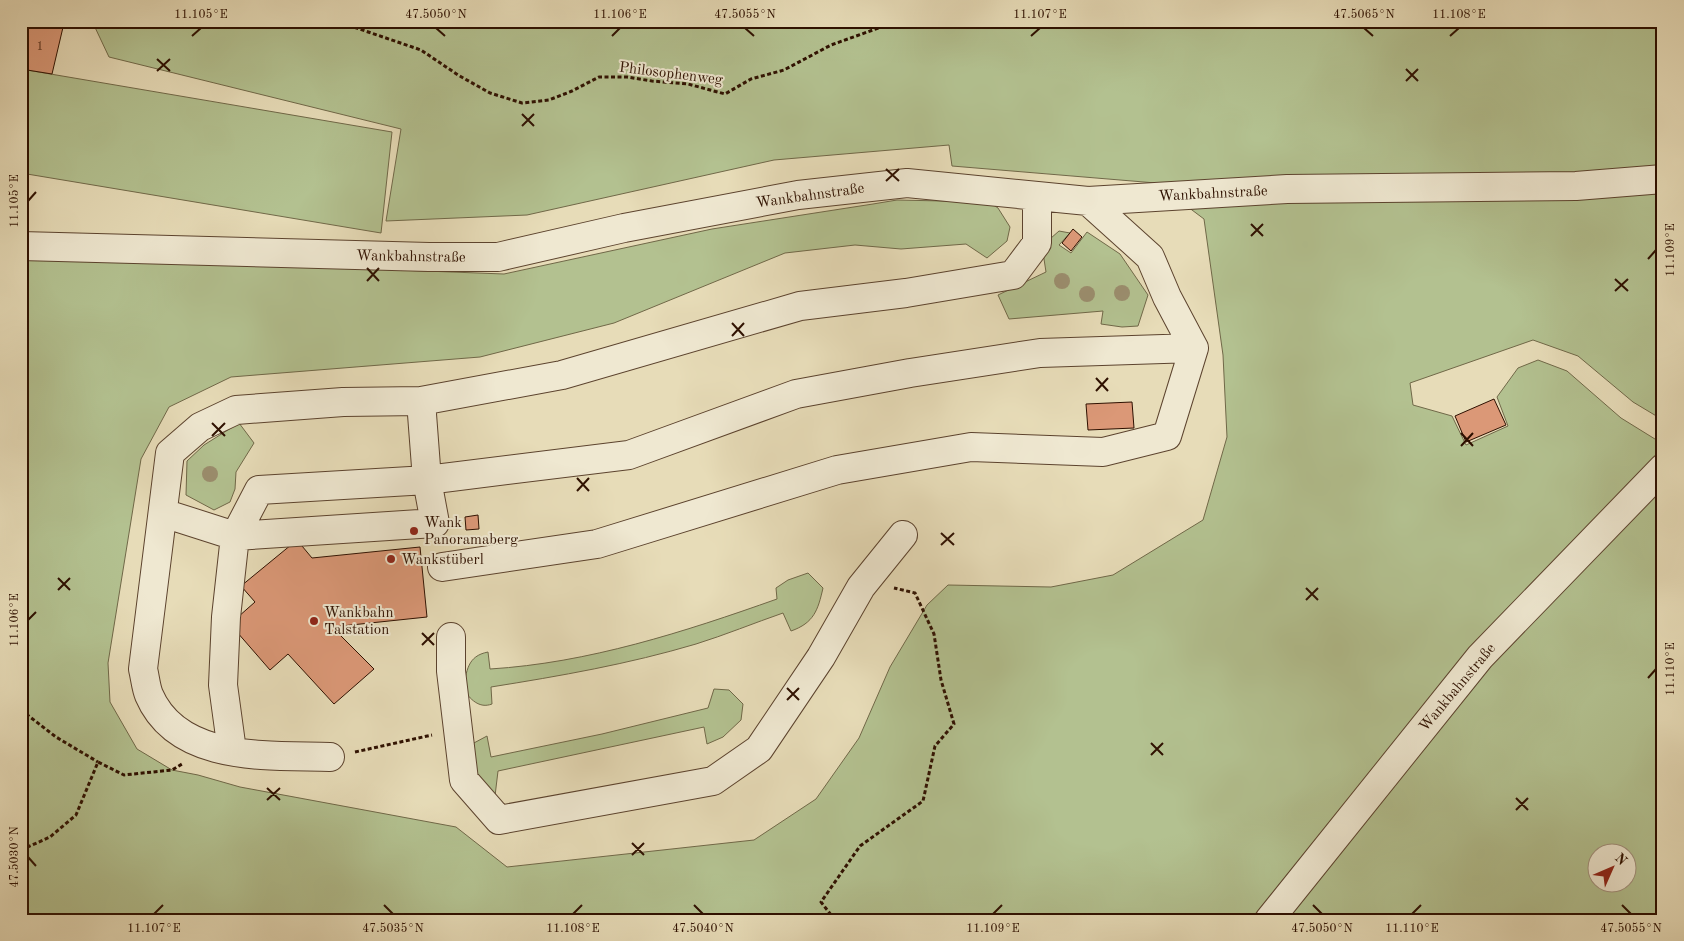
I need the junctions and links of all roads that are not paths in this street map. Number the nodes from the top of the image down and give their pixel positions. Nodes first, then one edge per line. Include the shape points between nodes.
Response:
1 (1663, 179) edge
2 (1037, 196) junction
3 (1088, 200) junction
4 (21, 246) edge
5 (1194, 348) junction
6 (421, 401) junction
7 (1663, 468) edge
8 (427, 480) junction
9 (163, 513) junction
10 (903, 535) dead end
11 (235, 536) junction
12 (442, 567) dead end
13 (451, 637) dead end
14 (221, 749) junction
15 (330, 757) road end
16 (1269, 920) edge

1 - 3 lane, Wankbahnstraße via 1576,186 1287,189
2 - 3 lane, Wankbahnstraße
2 - 4 lane, Wankbahnstraße via 907,183 798,194 498,257
2 - 6 lane via 1037,243 1013,275 800,306 562,375
3 - 5 lane via 1150,257
5 - 8 lane via 1040,353 910,373 796,394 630,455
5 - 12 lane via 1167,436 1103,452 971,447 837,470 597,544
6 - 8 lane
6 - 9 lane via 343,402 236,410 200,427 170,453
7 - 16 lane, Wankbahnstraße via 1480,657
8 - 11 lane via 259,490
8 - 11 lane via 435,523
9 - 11 lane
9 - 14 lane via 143,669 148,695 164,720 184,736
10 - 13 lane via 861,587 821,657 759,749 712,781 499,820 464,780 451,671
11 - 14 lane via 226,618
14 - 15 lane via 259,755

